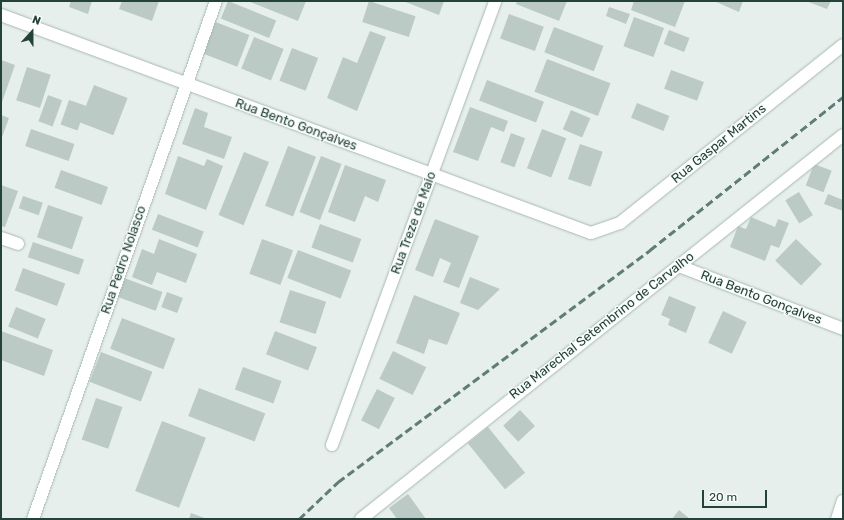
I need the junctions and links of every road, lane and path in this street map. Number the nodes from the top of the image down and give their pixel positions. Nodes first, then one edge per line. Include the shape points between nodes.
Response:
1 (216, 1) edge
2 (495, 1) edge
3 (1, 15) edge
4 (843, 46) edge
5 (186, 84) junction
6 (843, 135) edge
7 (431, 175) junction
8 (591, 234) joint
9 (1, 238) edge
10 (18, 244) dead end
11 (679, 266) junction
12 (843, 329) edge
13 (332, 445) dead end
14 (843, 501) edge
15 (33, 519) edge
16 (361, 519) edge
17 (837, 519) edge

1 - 5 street, Rua Pedro Nolasco
2 - 7 street, Rua Treze de Maio
3 - 5 street, Rua Bento Gonçalves
4 - 8 street, Rua Gaspar Martins via 620,223
5 - 7 street, Rua Bento Gonçalves
5 - 15 street, Rua Pedro Nolasco
6 - 11 street, Rua Marechal Setembrino de Carvalho
7 - 8 street, Rua Bento Gonçalves
7 - 13 street, Rua Treze de Maio
9 - 10 street
11 - 12 street, Rua Bento Gonçalves
11 - 16 street, Rua Marechal Setembrino de Carvalho via 541,372
14 - 17 street

